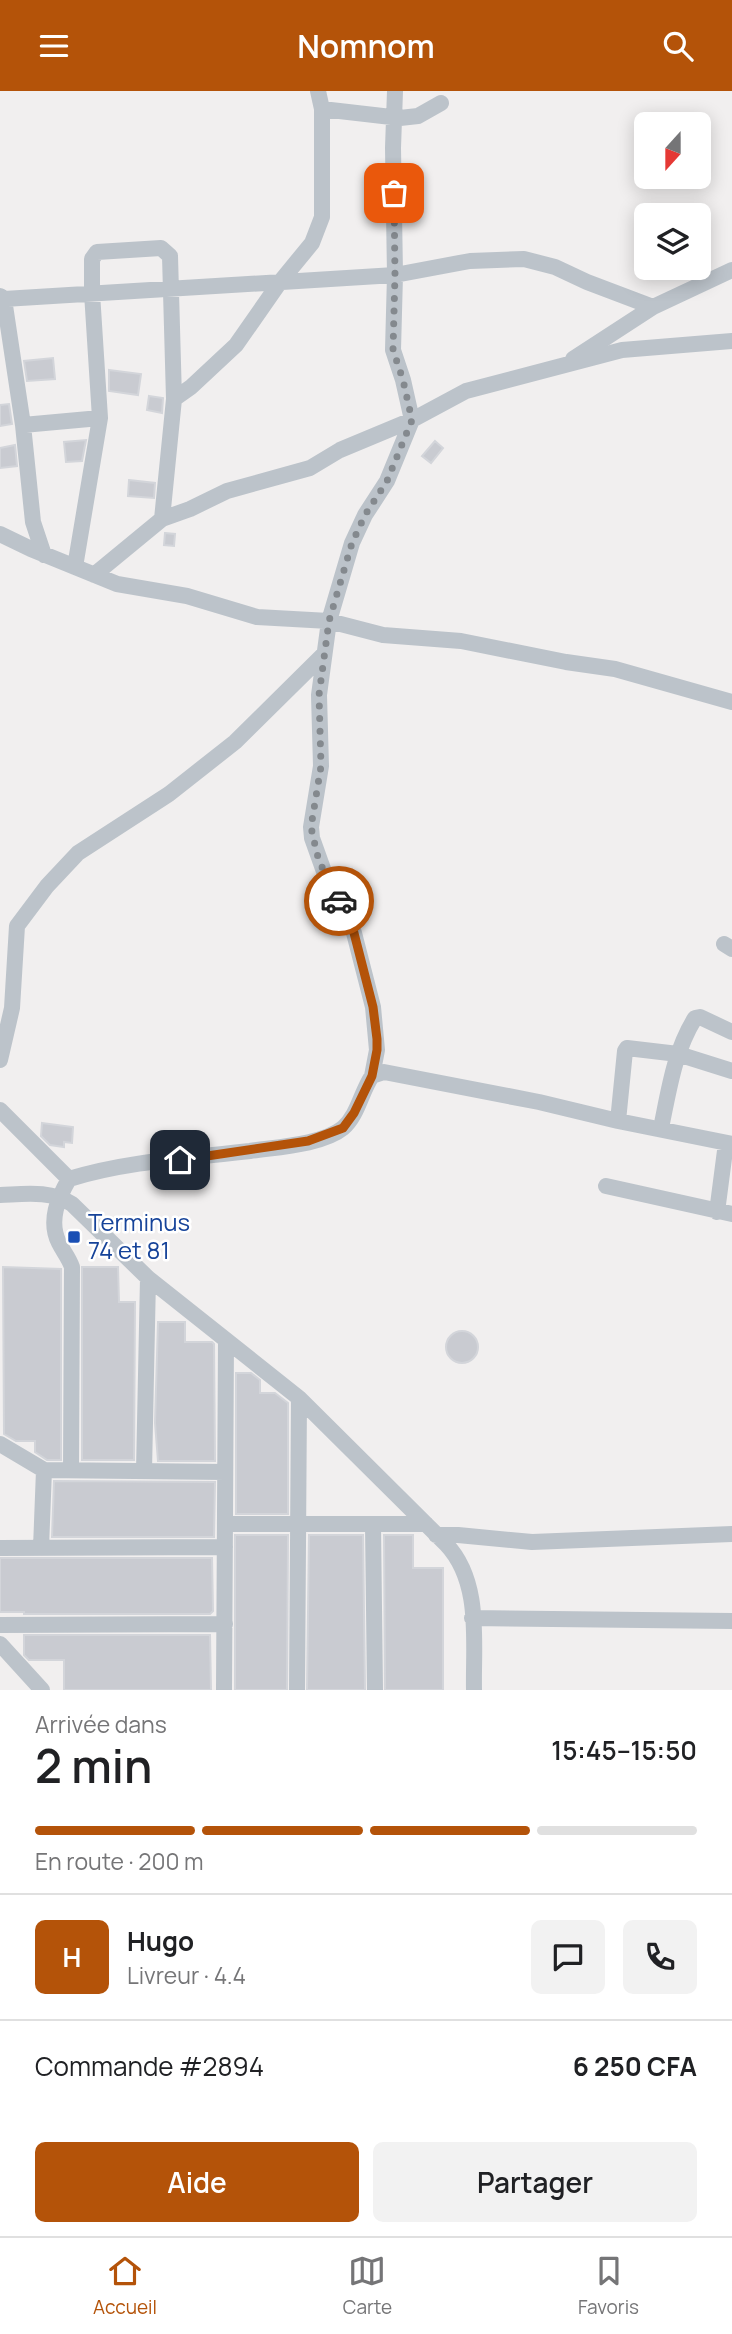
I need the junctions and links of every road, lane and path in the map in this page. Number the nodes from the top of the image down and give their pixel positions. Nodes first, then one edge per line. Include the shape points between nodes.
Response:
1 (318, 91) edge
2 (395, 91) edge
3 (441, 103) dead end
4 (322, 109) junction
5 (394, 117) junction
6 (732, 270) edge
7 (395, 275) junction
8 (280, 282) junction
9 (171, 289) junction
10 (92, 293) junction
11 (2, 298) edge
12 (653, 307) junction
13 (732, 341) edge
14 (559, 368) junction
15 (174, 399) junction
16 (100, 418) junction
17 (412, 420) junction
18 (23, 425) junction
19 (162, 519) junction
20 (33, 522) junction
21 (1, 535) edge
22 (44, 555) junction
23 (75, 568) junction
24 (94, 575) junction
25 (329, 621) junction
26 (323, 655) junction
27 (732, 702) edge
28 (732, 1032) edge
29 (678, 1054) junction
30 (0, 1060) edge
31 (732, 1071) edge
32 (372, 1076) junction
33 (0, 1110) edge
34 (618, 1121) junction
35 (661, 1128) junction
36 (729, 1143) edge
37 (69, 1179) junction
38 (606, 1186) dead end
39 (0, 1195) edge
40 (59, 1196) junction
41 (724, 1213) edge
42 (148, 1278) junction
43 (226, 1340) junction
44 (299, 1398) junction
45 (0, 1444) edge
46 (44, 1470) junction
47 (71, 1470) junction
48 (144, 1471) junction
49 (225, 1472) junction
50 (225, 1524) junction
51 (298, 1524) junction
52 (373, 1525) junction
53 (431, 1530) junction
54 (732, 1534) edge
55 (225, 1547) junction
56 (0, 1548) edge
57 (41, 1548) junction
58 (472, 1618) junction
59 (732, 1621) edge
60 (225, 1624) junction
61 (0, 1625) edge
62 (0, 1644) edge
63 (41, 1690) edge
64 (224, 1690) edge
65 (298, 1690) edge
66 (375, 1690) edge
67 (474, 1690) edge

1 - 4 street
2 - 5 street
3 - 5 street via 418,115
4 - 5 street
4 - 8 street via 322,217 312,243
5 - 7 street
6 - 12 street
7 - 8 street
7 - 12 street via 471,261 524,259
7 - 17 street via 393,350
8 - 9 street
8 - 15 street via 236,345
9 - 10 street
9 - 10 street via 170,255 161,248 97,252
9 - 15 street
10 - 11 street
10 - 16 street
11 - 18 street
12 - 14 street
13 - 14 street via 633,348
14 - 17 street via 466,391
15 - 19 street
16 - 18 street
16 - 23 street
17 - 19 street via 340,450 310,468 226,491
17 - 25 street via 387,481 352,543
18 - 20 street
19 - 24 street
20 - 21 street via 24,530
20 - 22 street
21 - 22 street
22 - 23 street
23 - 24 street
24 - 25 street via 257,617
25 - 26 street
25 - 27 street via 383,635 461,641 615,669
26 - 30 street via 235,742 169,794 78,853 47,886 18,926 12,1008
26 - 32 street via 321,766 311,827 327,880 354,933 373,1007 377,1050
28 - 29 street via 697,1016
29 - 31 street
29 - 34 street via 627,1048
29 - 35 street
32 - 34 street via 390,1072
32 - 37 street via 349,1121 317,1139 134,1164
33 - 37 street
34 - 35 street
35 - 36 street
36 - 41 street
37 - 40 street
38 - 41 street
39 - 40 street
40 - 42 street via 86,1216
40 - 47 street via 56,1235 72,1267
42 - 43 street
42 - 48 street
43 - 44 street
43 - 49 street
44 - 51 street
44 - 53 street
45 - 46 street
46 - 47 street
46 - 57 street
47 - 48 street
48 - 49 street
49 - 50 street
50 - 51 street
50 - 55 street
51 - 52 street
51 - 65 street
52 - 53 street
52 - 66 street
53 - 54 street via 532,1542
53 - 58 street via 458,1557 469,1581
55 - 57 street
55 - 60 street
56 - 57 street
58 - 59 street
58 - 67 street
60 - 61 street
60 - 64 street
62 - 63 street

